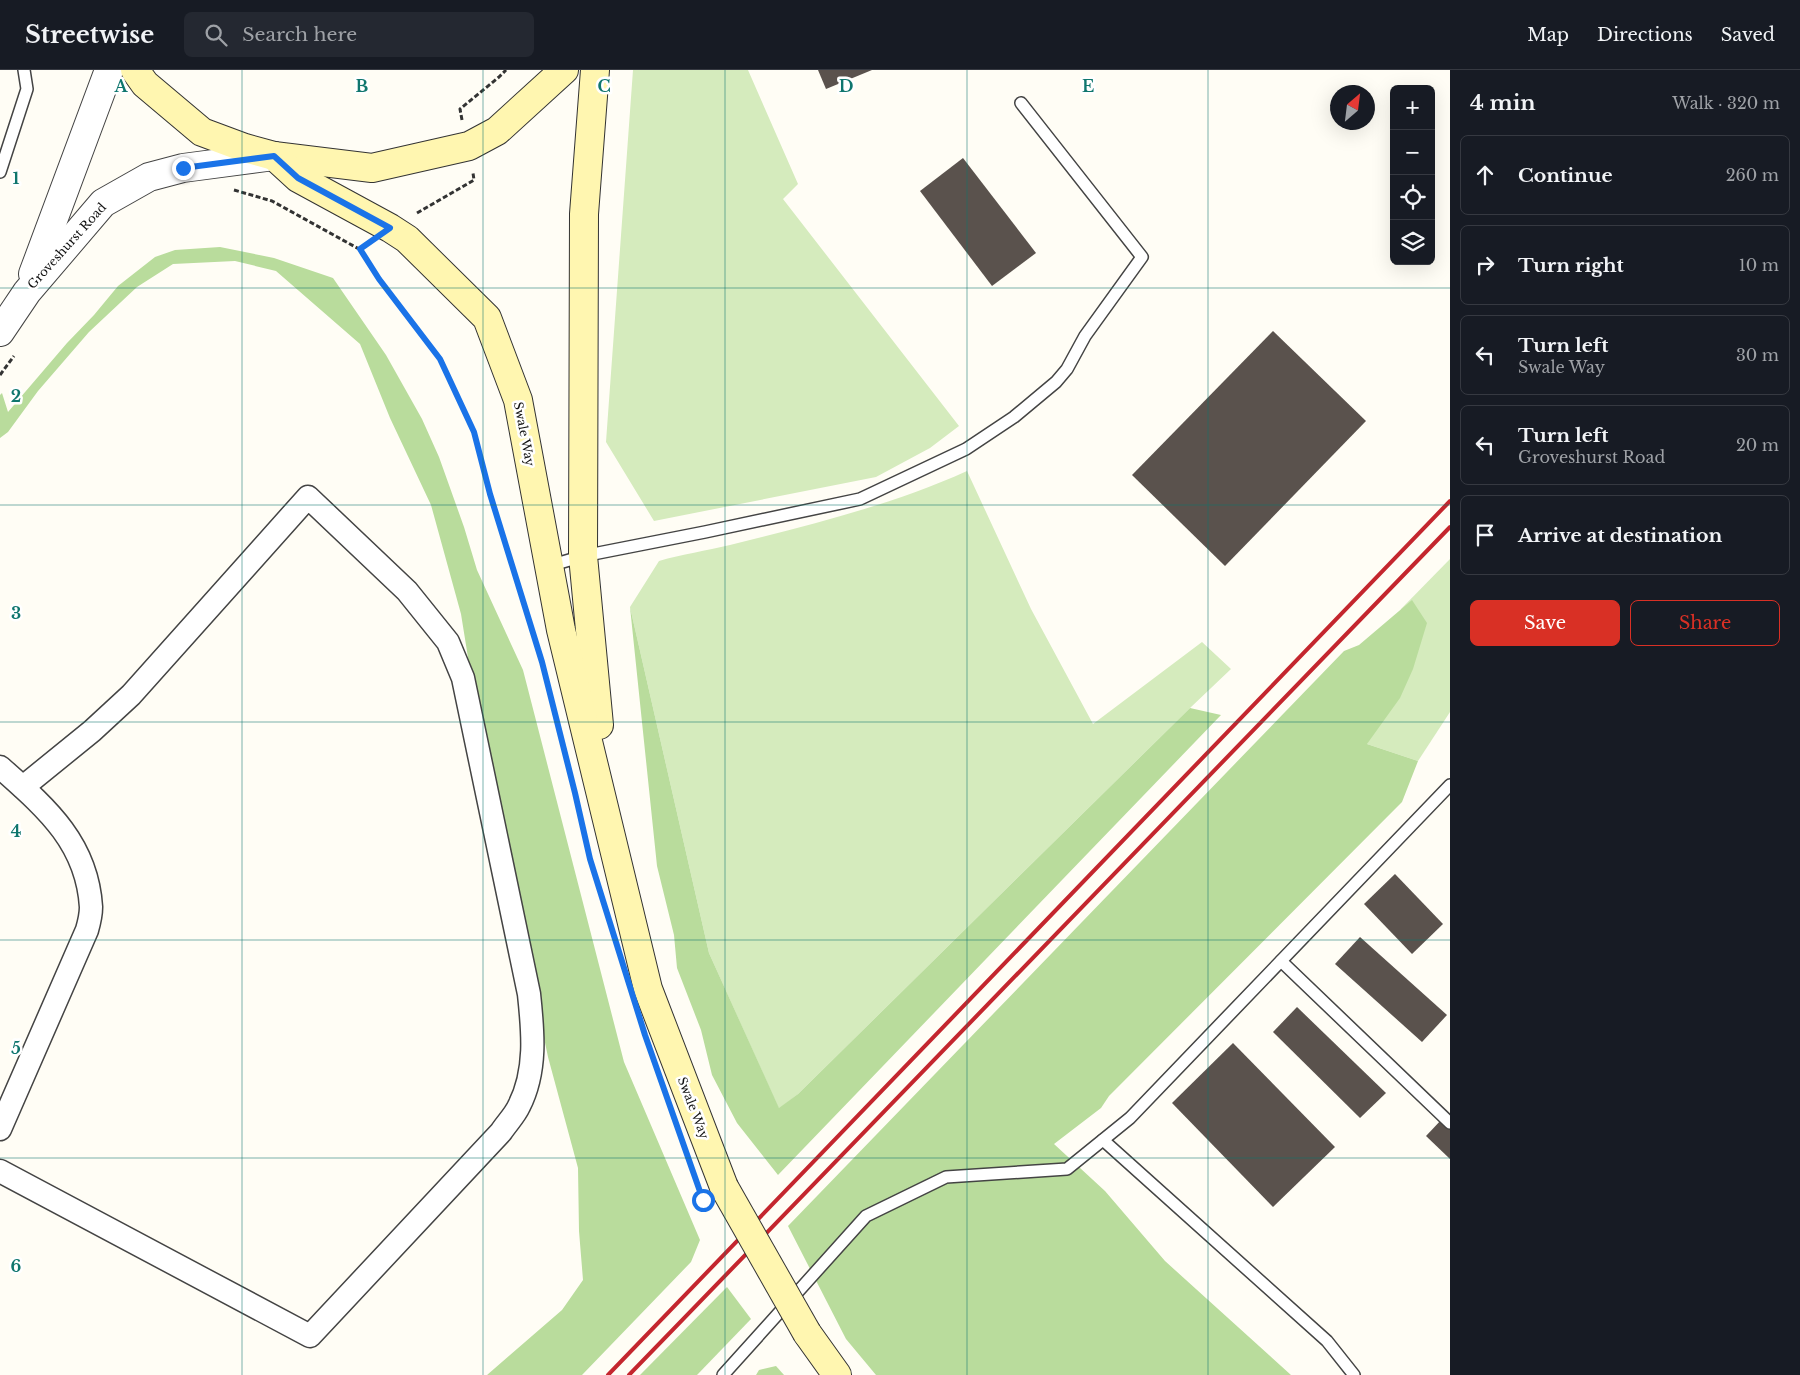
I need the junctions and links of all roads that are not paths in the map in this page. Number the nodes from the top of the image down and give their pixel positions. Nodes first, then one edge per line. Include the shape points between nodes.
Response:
1 (24, 70) edge
2 (109, 70) edge
3 (135, 70) edge
4 (564, 70) edge
5 (595, 70) edge
6 (1021, 103) dead end
7 (274, 156) junction
8 (0, 172) edge
9 (26, 292) junction
10 (8, 342) edge
11 (583, 556) junction
12 (549, 566) junction
13 (0, 767) edge
14 (1450, 785) edge
15 (23, 787) junction
16 (607, 817) junction
17 (1281, 961) junction
18 (1450, 1123) edge
19 (0, 1130) edge
20 (1103, 1140) junction
21 (0, 1171) edge
22 (722, 1375) edge
23 (837, 1375) edge
24 (1354, 1375) edge

1 - 8 lane via 27,89
2 - 9 street, Groveshurst Road
3 - 7 main road via 145,84 202,132
4 - 7 main road via 497,131 469,146 372,168
5 - 11 main road, Swale Way via 584,214
6 - 11 lane via 1142,256 1056,382 1014,418 966,449 860,499
7 - 9 street, Groveshurst Road via 183,168 149,177 103,203
7 - 12 main road, Swale Way via 298,178 406,239 487,318 518,400
9 - 10 street
11 - 12 lane
11 - 16 main road, Swale Way
12 - 16 main road, Swale Way via 561,630
13 - 15 street
14 - 17 lane
15 - 19 street via 68,836 83,867 91,908 87,930
15 - 21 street via 92,731 131,694 308,497 407,591 452,651 463,678 529,994 534,1042 528,1084 519,1106 501,1132 310,1336
16 - 23 main road, Swale Way, bridge via 648,989 724,1187 807,1333
17 - 18 lane
17 - 20 lane via 1130,1118
20 - 22 lane via 1067,1169 946,1178 866,1216
20 - 24 lane via 1326,1341

